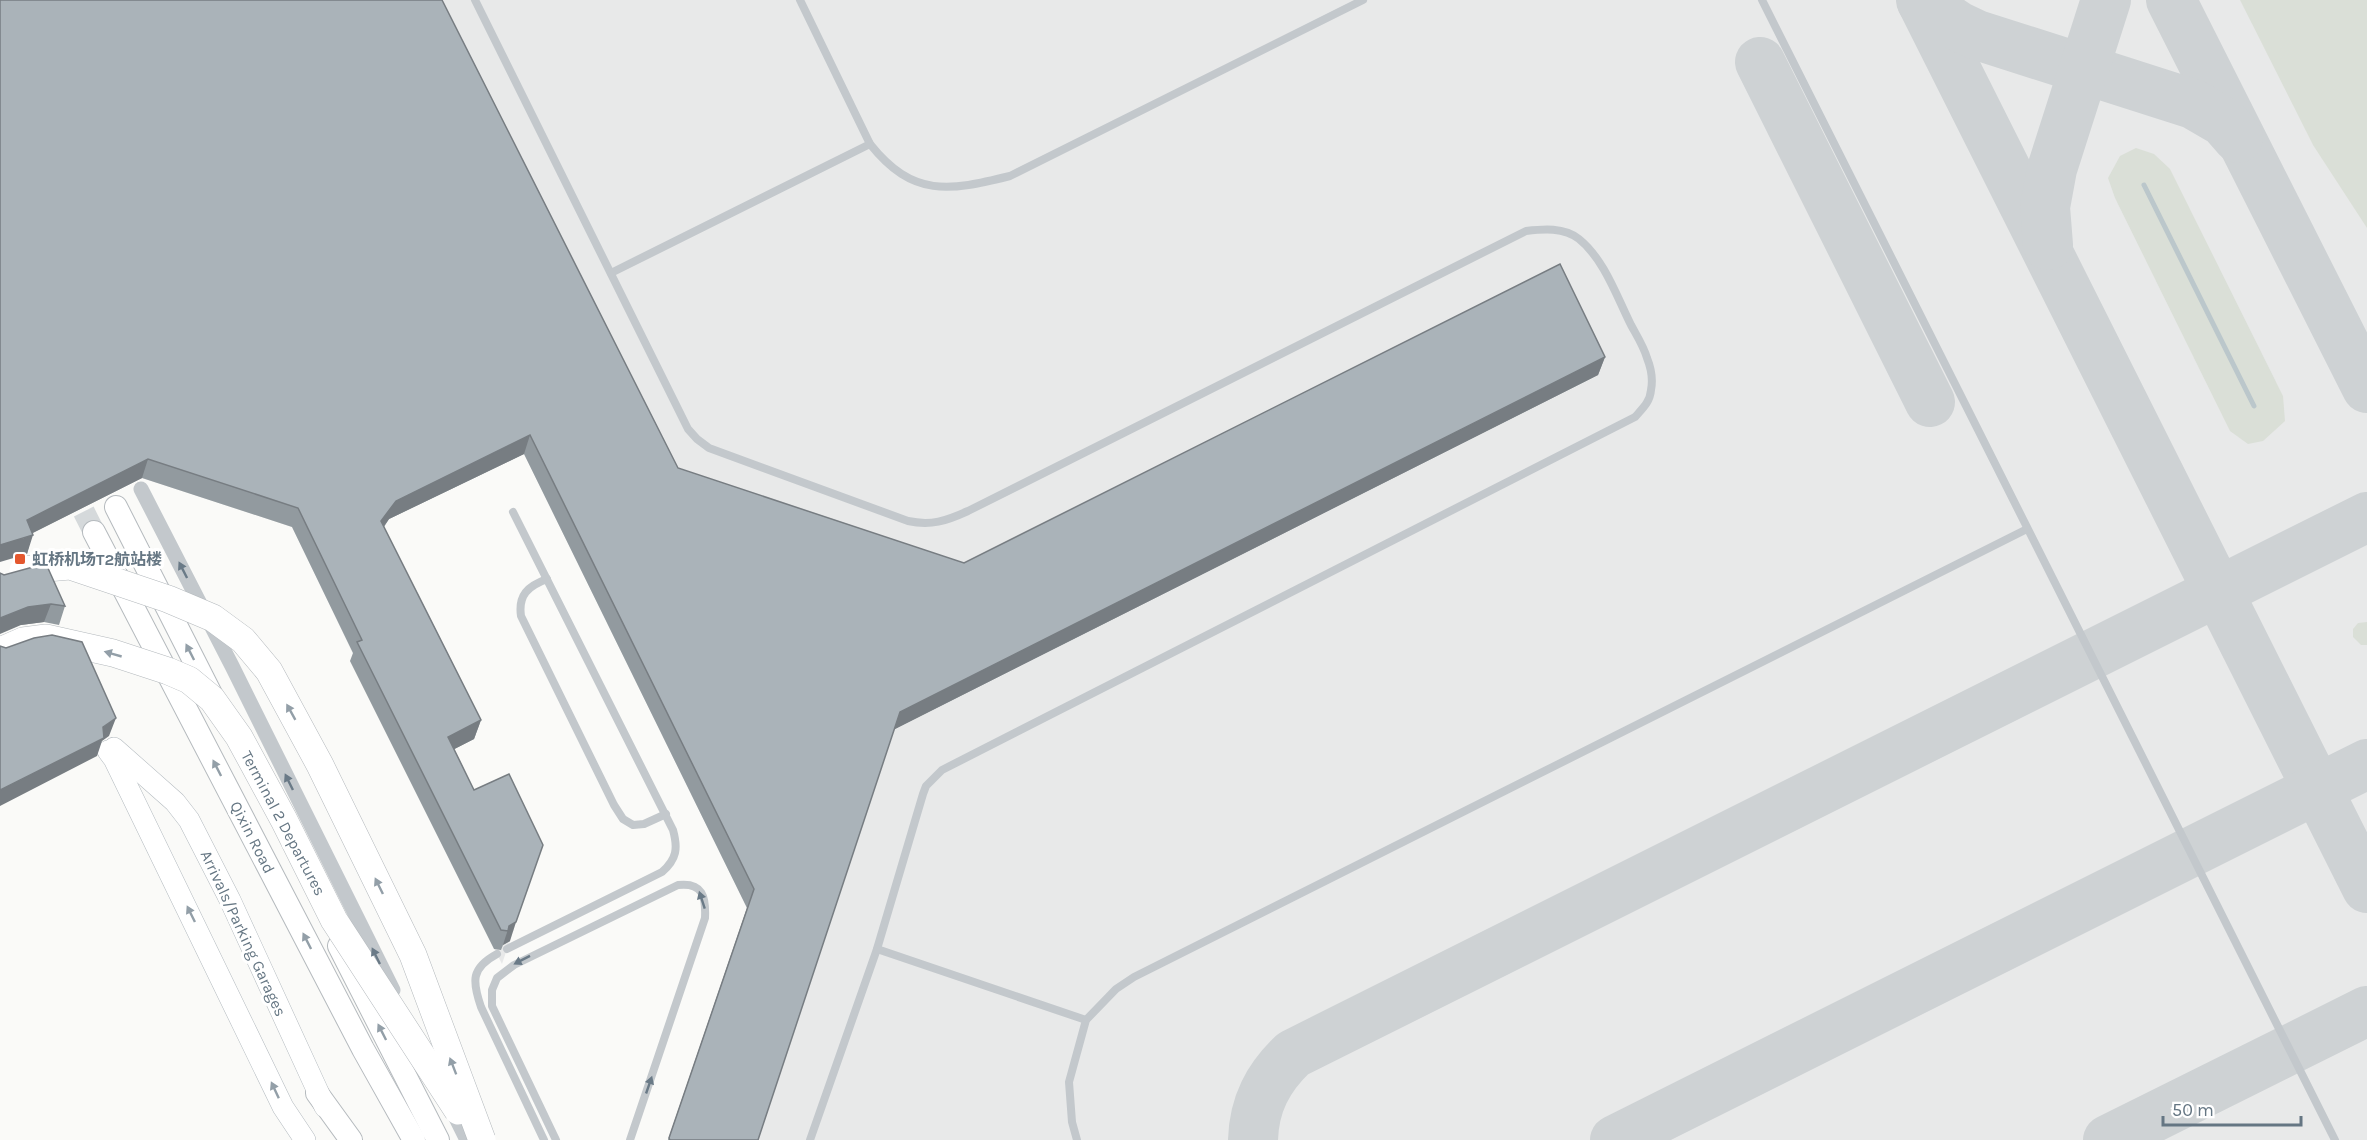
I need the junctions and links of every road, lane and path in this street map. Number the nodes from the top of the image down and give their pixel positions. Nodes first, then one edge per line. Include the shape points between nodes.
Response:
1 (475, 0) edge
2 (800, 0) edge
3 (1363, 0) edge
4 (1762, 0) edge
5 (870, 144) junction
6 (611, 273) junction
7 (141, 489) dead end
8 (116, 507) dead end
9 (513, 512) dead end
10 (2028, 529) junction
11 (94, 532) tunnel mouth
12 (23, 570) edge
13 (547, 579) junction
14 (0, 651) edge
15 (666, 814) junction
16 (507, 949) edge
17 (877, 949) junction
18 (497, 954) dead end
19 (1086, 1020) junction
20 (363, 1049) junction
21 (317, 1094) junction
22 (305, 1140) edge
23 (343, 1140) edge
24 (351, 1140) edge
25 (395, 1140) edge
26 (414, 1140) edge
27 (438, 1140) edge
28 (467, 1140) edge
29 (477, 1140) edge
30 (482, 1140) edge
31 (544, 1140) edge
32 (556, 1140) edge
33 (630, 1140) edge
34 (810, 1140) edge
35 (1077, 1140) edge
36 (2335, 1140) edge

1 - 6 lane
2 - 5 lane
3 - 5 lane via 1010,176 974,185 930,187 898,173
4 - 10 lane
5 - 6 lane
6 - 17 lane via 697,439 709,448 924,524 937,524 968,511 1526,231 1563,231 1578,238 1592,252 1647,357 1651,390 1647,404 1635,417 942,771 923,794
28 -> 7 street
27 -> 8 main road
9 - 13 lane
10 - 19 lane via 1134,977
10 - 36 lane
20 -> 11 main road, Qixin Road
30 -> 12 highway, bridge via 412,955 320,765 269,671 243,640 213,618 168,599 70,566
13 - 15 lane
13 - 15 lane via 527,589 521,597 521,616 614,805 623,819 633,825
29 -> 14 highway, Terminal 2 Departures, bridge via 334,920 239,737 212,699 189,680 113,653 46,638 23,641
15 - 16 lane via 676,847 672,864
17 - 19 lane
17 - 34 lane
18 - 31 lane via 478,969 476,990
19 - 35 lane via 1069,1082
20 - 25 main road
20 - 26 main road, Qixin Road
22 -> 21 main road, Arrivals/Parking Garages via 283,1107 111,749 175,802 189,820 230,900
21 - 23 main road, Arrivals/Parking Garages
21 - 24 main road
33 -> 32 lane via 705,918 701,892 690,884 678,885 574,934 497,978 492,1006

